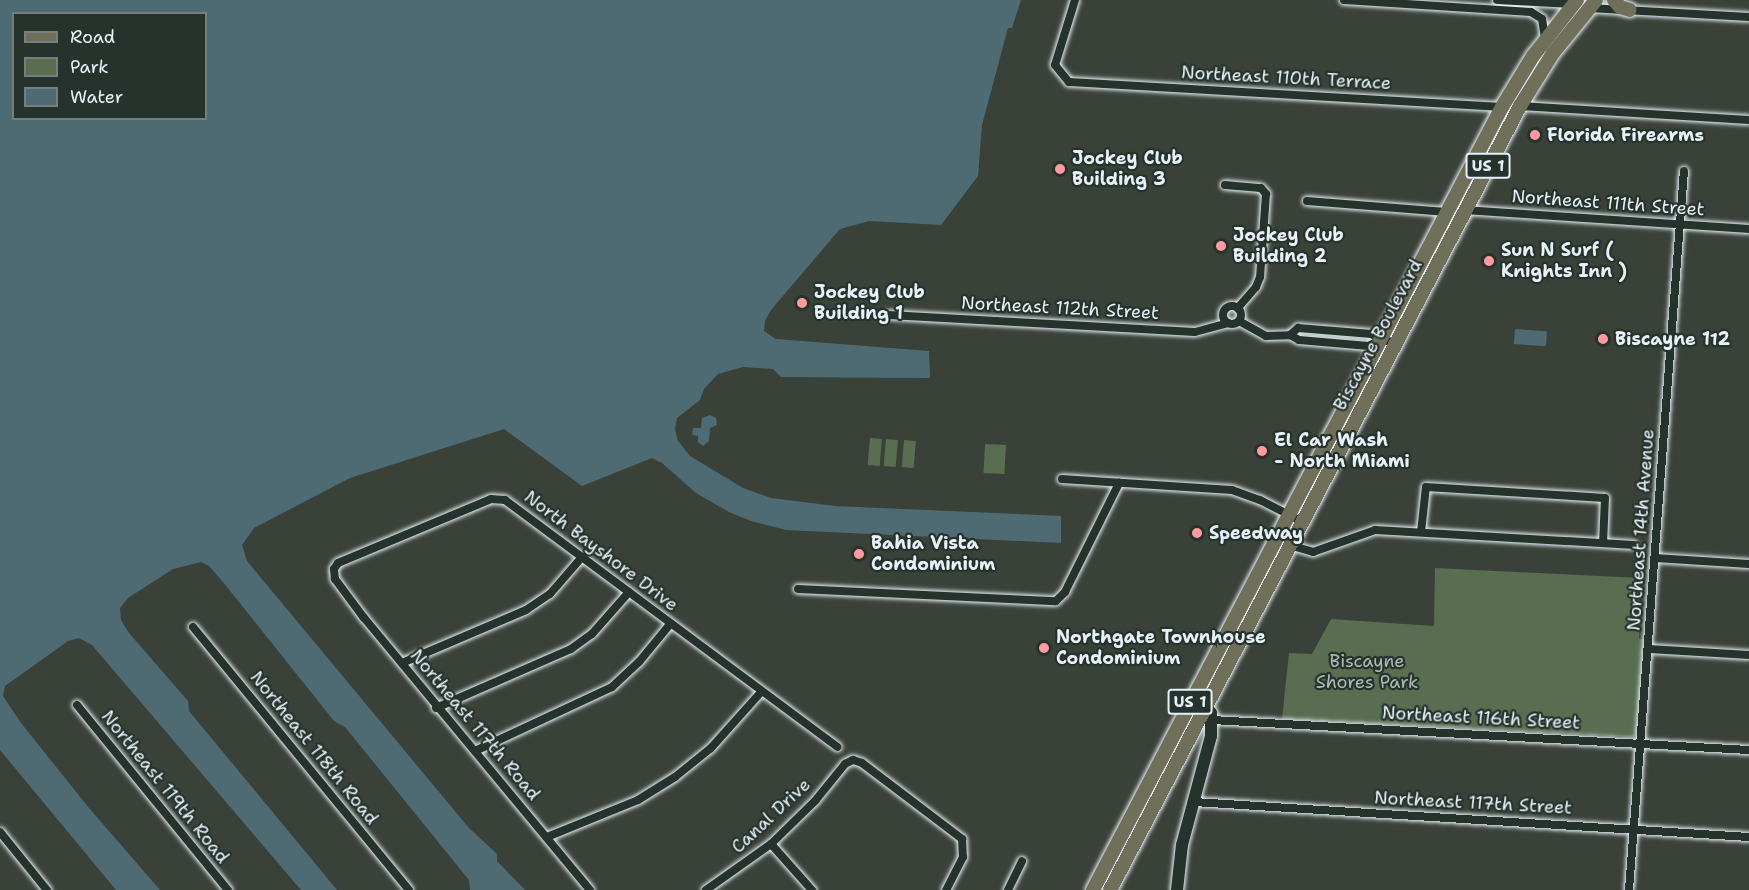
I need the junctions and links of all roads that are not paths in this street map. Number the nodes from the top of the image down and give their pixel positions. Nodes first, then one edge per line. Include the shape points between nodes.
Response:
1 (1075, 0) edge
2 (1344, 0) edge
3 (1497, 0) edge
4 (1614, 0) edge
5 (1569, 2) edge
6 (1593, 4) edge
7 (1630, 10) junction
8 (1749, 17) edge
9 (1545, 39) junction
10 (1520, 106) junction
11 (1502, 107) junction
12 (1749, 120) edge
13 (1684, 171) dead end
14 (1225, 185) dead end
15 (1307, 201) dead end
16 (1464, 210) junction
17 (1447, 212) junction
18 (1681, 225) junction
19 (1749, 229) edge
20 (1238, 308) junction
21 (889, 315) dead end
22 (1239, 321) junction
23 (1228, 322) junction
24 (1319, 330) junction
25 (1290, 335) junction
26 (1380, 340) junction
27 (1317, 342) junction
28 (1395, 342) junction
29 (1062, 479) dead end
30 (1119, 483) junction
31 (1288, 514) junction
32 (1301, 521) junction
33 (1421, 532) junction
34 (1603, 543) junction
35 (1289, 545) junction
36 (1634, 545) dead end
37 (582, 557) junction
38 (1655, 558) junction
39 (1749, 564) edge
40 (335, 579) joint
41 (798, 589) dead end
42 (629, 592) junction
43 (671, 623) junction
44 (193, 627) dead end
45 (1649, 650) junction
46 (1749, 655) edge
47 (402, 663) junction
48 (1200, 682) junction
49 (762, 691) junction
50 (77, 705) dead end
51 (1205, 705) junction
52 (436, 708) junction
53 (1212, 720) junction
54 (1641, 744) junction
55 (837, 747) dead end
56 (1749, 750) edge
57 (475, 751) junction
58 (1194, 802) junction
59 (1634, 829) junction
60 (0, 832) edge
61 (547, 837) junction
62 (1749, 837) edge
63 (771, 844) junction
64 (1022, 861) dead end
65 (47, 890) edge
66 (228, 890) edge
67 (409, 890) edge
68 (590, 890) edge
69 (706, 890) edge
70 (812, 890) edge
71 (946, 890) edge
72 (1008, 890) edge
73 (1093, 890) edge
74 (1110, 890) edge
75 (1177, 890) edge
76 (1629, 890) edge

1 - 11 street, Northeast 110th Terrace via 1055,65 1069,82
2 - 9 street via 1531,12 1542,19
3 - 5 street
4 - 7 main road
5 - 9 main road, Biscayne Boulevard / US 1
6 - 7 street
6 - 10 main road, Biscayne Boulevard / US 1 via 1551,56
7 - 8 street
9 - 11 main road, Biscayne Boulevard / US 1
10 - 12 street
10 - 16 main road, Biscayne Boulevard / US 1
11 - 17 main road, Biscayne Boulevard / US 1
13 - 18 street, Northeast 14th Avenue
14 - 20 street via 1261,188 1266,194 1261,267 1256,287
15 - 17 street
16 - 18 street, Northeast 111th Street
16 - 28 main road, Biscayne Boulevard / US 1
17 - 26 main road, Biscayne Boulevard / US 1
18 - 19 street, Northeast 111th Street
18 - 38 street, Northeast 14th Avenue
20 - 22 street
20 - 23 street via 1229,306 1225,310 1223,315
21 - 23 street, Northeast 112th Street via 1195,332
22 - 23 street
22 - 25 street via 1266,336
24 - 25 street via 1298,328
24 - 26 street via 1372,334
24 - 27 street
25 - 27 street
26 - 27 street via 1369,346
26 - 28 street
26 - 31 main road, Biscayne Boulevard / US 1
28 - 32 main road, Biscayne Boulevard / US 1
29 - 30 street
30 - 31 street via 1232,490 1249,494
30 - 41 street via 1065,592 1056,601
31 - 32 street
31 - 48 main road, Biscayne Boulevard / US 1
32 - 35 main road, Biscayne Boulevard / US 1
33 - 34 street
33 - 34 street via 1426,488 1605,498
33 - 35 street via 1375,530 1313,552
34 - 36 street
35 - 51 main road, Biscayne Boulevard / US 1
37 - 40 street, North Bayshore Drive via 505,500 491,499 338,562
37 - 42 street, North Bayshore Drive
37 - 47 street via 550,594 526,609
38 - 39 street
38 - 45 street, Northeast 14th Avenue
40 - 47 street, Northeast 117th Road
42 - 43 street, North Bayshore Drive
42 - 52 street via 592,634 571,649
43 - 49 street, North Bayshore Drive
43 - 57 street via 612,687
44 - 67 street, Northeast 118th Road
45 - 46 street
45 - 54 street, Northeast 14th Avenue
47 - 52 street, Northeast 117th Road
48 - 51 main road
48 - 73 main road, Biscayne Boulevard / US 1
49 - 55 street, North Bayshore Drive
49 - 61 street via 711,748 675,777 638,800
50 - 66 street, Northeast 119th Road
51 - 53 street
51 - 74 main road, Biscayne Boulevard / US 1
52 - 57 street, Northeast 117th Road
53 - 54 street, Northeast 116th Street
53 - 58 street
54 - 56 street, Northeast 116th Street
54 - 59 street, Northeast 14th Avenue
57 - 61 street, Northeast 117th Road
58 - 59 street, Northeast 117th Street
58 - 75 street via 1182,845
59 - 62 street, Northeast 117th Street
59 - 76 street, Northeast 14th Avenue
60 - 65 street
61 - 68 street, Northeast 117th Road
63 - 69 street, Canal Drive
63 - 70 street
63 - 71 street, Canal Drive via 852,760 962,839 963,857
64 - 72 street

